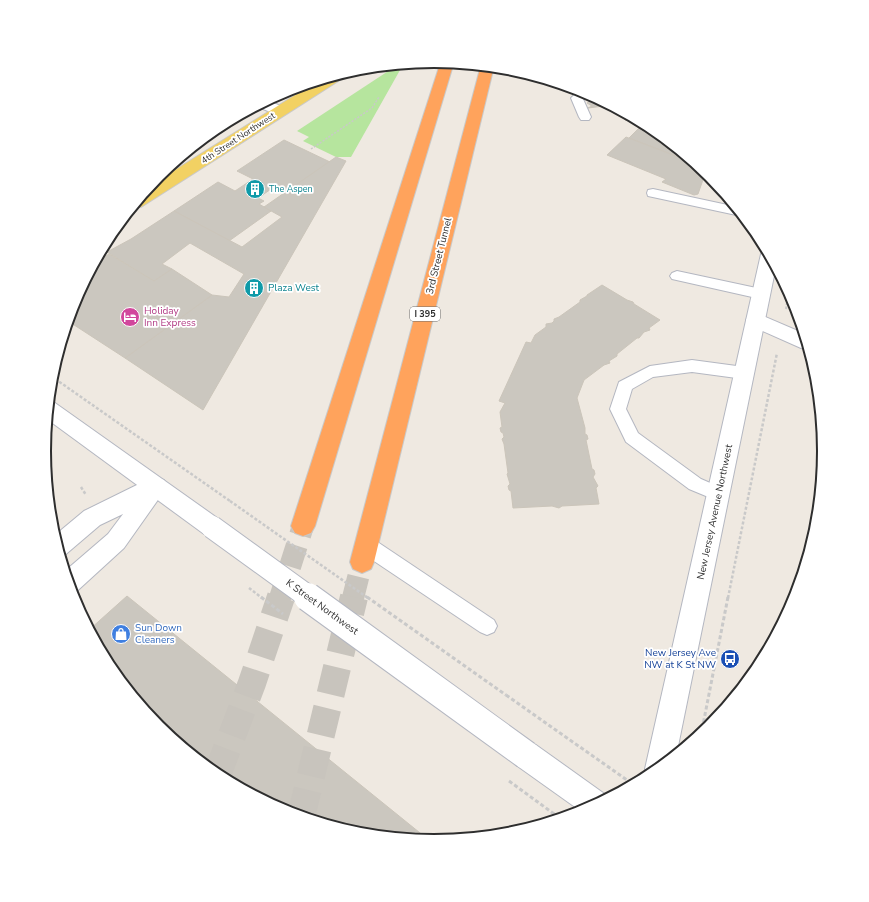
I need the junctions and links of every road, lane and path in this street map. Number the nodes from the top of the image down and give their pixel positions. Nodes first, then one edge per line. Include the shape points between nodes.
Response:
1 (445, 68) edge
2 (487, 71) edge
3 (322, 85) edge
4 (579, 96) edge
5 (379, 97) dead end
6 (268, 106) edge
7 (280, 111) junction
8 (585, 116) dead end
9 (311, 149) dead end
10 (653, 193) dead end
11 (149, 195) edge
12 (733, 210) edge
13 (768, 262) edge
14 (677, 276) dead end
15 (761, 294) junction
16 (787, 300) edge
17 (784, 314) dead end
18 (756, 320) junction
19 (802, 340) edge
20 (774, 367) dead end
21 (744, 373) junction
22 (57, 380) edge
23 (53, 413) edge
24 (156, 487) junction
25 (718, 494) junction
26 (304, 526) tunnel mouth
27 (62, 543) edge
28 (364, 553) joint
29 (73, 579) edge
30 (487, 626) dead end
31 (703, 725) edge
32 (661, 760) edge
33 (505, 777) dead end
34 (629, 781) edge
35 (590, 801) edge
36 (555, 815) edge

1 - 26 highway
2 - 28 highway, 3rd Street Tunnel / I 395
3 - 7 main road, 4th Street Northwest
4 - 8 lane via 577,98
5 - 9 path via 372,108
6 - 7 main road
7 - 11 main road, 4th Street Northwest
10 - 12 lane
13 - 15 main road, New Jersey Avenue Northwest
14 - 15 lane
15 - 18 main road, New Jersey Avenue Northwest
16 - 17 path
18 - 19 main road
18 - 21 main road, New Jersey Avenue Northwest
20 - 31 path
21 - 25 main road, New Jersey Avenue Northwest
21 - 25 lane via 692,366 650,372 624,386 618,409 632,437 695,484
22 - 34 path, bridge
23 - 24 main road, K Street Northwest
24 - 27 main road via 92,518
24 - 29 main road via 116,541
24 - 35 main road, K Street Northwest, bridge
25 - 32 main road, New Jersey Avenue Northwest
28 - 30 lane
33 - 36 path

